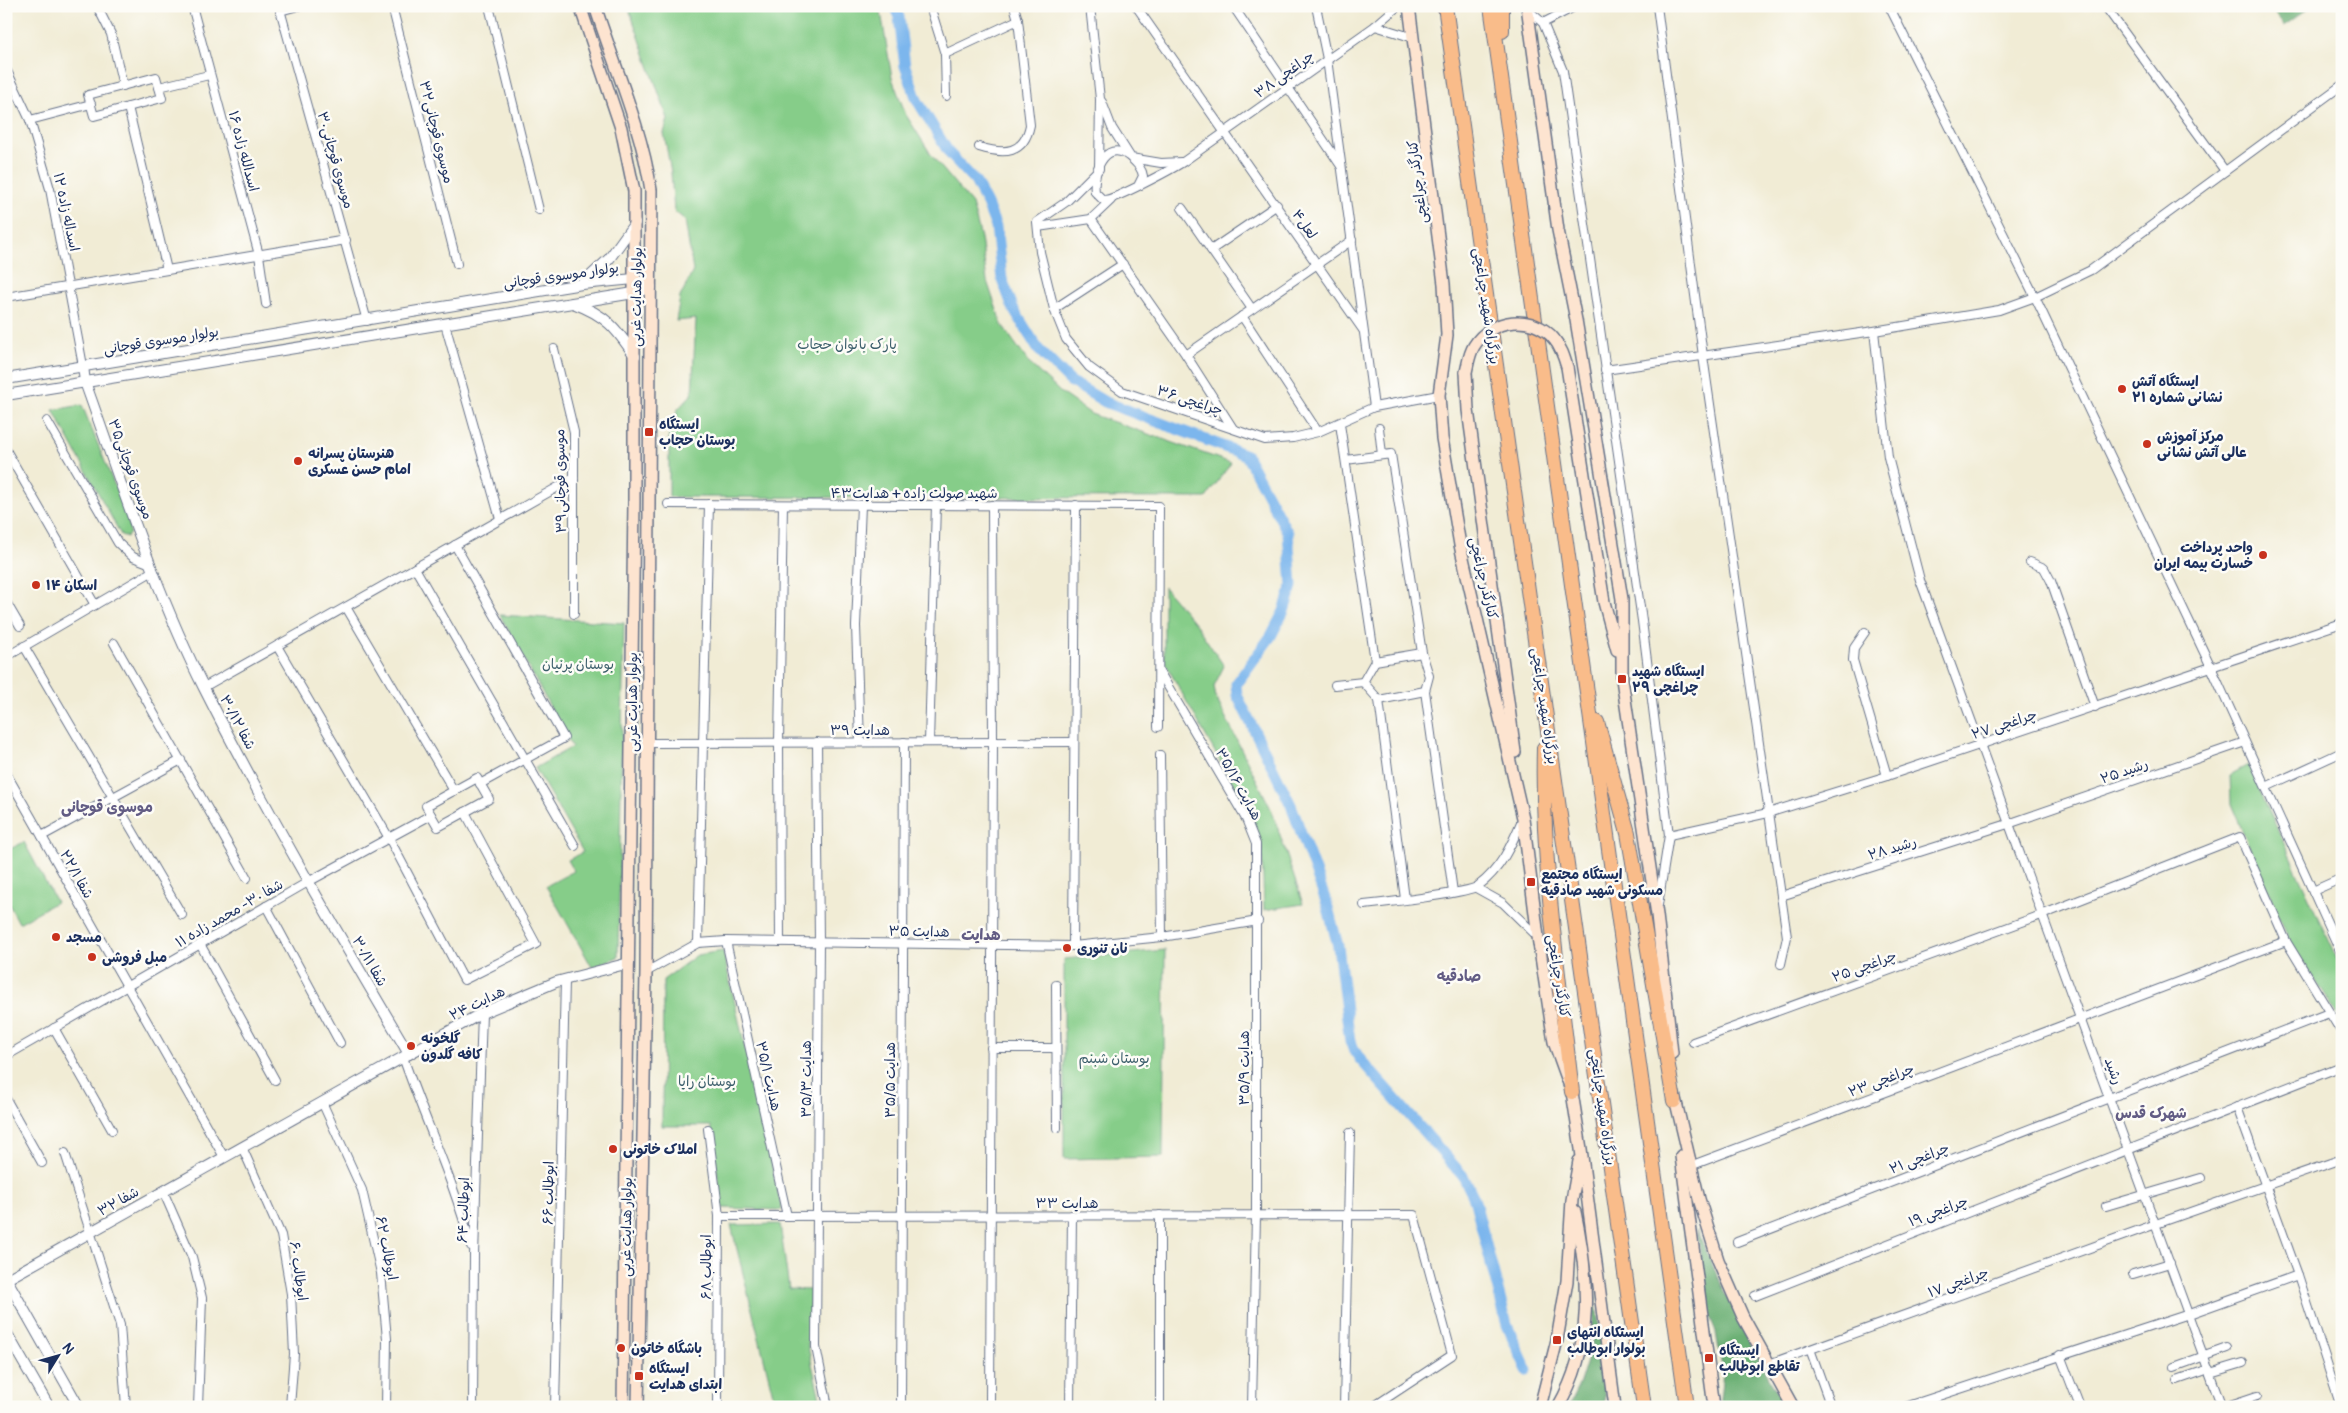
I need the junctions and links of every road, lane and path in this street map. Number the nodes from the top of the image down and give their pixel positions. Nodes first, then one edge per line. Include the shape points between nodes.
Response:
1 (97, 6) edge
2 (192, 6) edge
3 (298, 6) edge
4 (392, 6) edge
5 (489, 6) edge
6 (580, 6) edge
7 (595, 6) edge
8 (930, 6) edge
9 (1014, 6) edge
10 (1090, 6) edge
11 (1137, 6) edge
12 (1233, 6) edge
13 (1316, 6) edge
14 (1398, 6) edge
15 (1409, 6) edge
16 (1436, 6) edge
17 (1445, 6) edge
18 (1491, 6) edge
19 (1502, 6) edge
20 (1576, 6) edge
21 (1657, 6) edge
22 (1889, 6) edge
23 (2105, 6) edge
24 (1527, 7) edge
25 (280, 9) edge
26 (1018, 20) junction
27 (1543, 23) junction
28 (1375, 26) junction
29 (1414, 38) junction
30 (945, 54) junction
31 (1327, 59) junction
32 (6, 69) edge
33 (209, 74) junction
34 (1502, 82) junction
35 (2342, 85) edge
36 (123, 86) junction
37 (159, 87) junction
38 (1286, 88) junction
39 (946, 96) dead end
40 (1457, 97) junction
41 (1100, 100) junction
42 (91, 104) junction
43 (128, 107) junction
44 (30, 120) junction
45 (1226, 131) junction
46 (979, 147) dead end
47 (1131, 158) junction
48 (1183, 162) junction
49 (1343, 168) junction
50 (1099, 169) junction
51 (2225, 171) junction
52 (1138, 184) junction
53 (1111, 200) junction
54 (1277, 205) junction
55 (1182, 208) dead end
56 (540, 210) dead end
57 (1092, 219) junction
58 (635, 223) junction
59 (1037, 224) junction
60 (346, 240) junction
61 (1352, 240) junction
62 (1211, 250) junction
63 (259, 255) junction
64 (457, 264) dead end
65 (1123, 264) junction
66 (1318, 264) junction
67 (167, 270) junction
68 (634, 279) junction
69 (582, 284) junction
70 (69, 286) junction
71 (650, 287) junction
72 (634, 293) junction
73 (6, 297) edge
74 (2034, 297) junction
75 (572, 302) junction
76 (266, 304) dead end
77 (1054, 309) junction
78 (1252, 309) junction
79 (1242, 316) junction
80 (367, 321) junction
81 (445, 324) junction
82 (1874, 331) junction
83 (1364, 332) junction
84 (554, 349) dead end
85 (1186, 355) junction
86 (635, 356) junction
87 (1703, 356) junction
88 (84, 366) junction
89 (1605, 370) junction
90 (6, 379) edge
91 (86, 382) junction
92 (6, 395) edge
93 (1439, 395) junction
94 (1374, 407) junction
95 (47, 421) dead end
96 (1340, 424) junction
97 (1232, 427) junction
98 (1379, 428) dead end
99 (1318, 432) junction
100 (6, 450) edge
101 (1382, 455) junction
102 (1346, 460) junction
103 (574, 478) junction
104 (668, 504) dead end
105 (709, 504) junction
106 (783, 505) junction
107 (861, 505) junction
108 (936, 505) junction
109 (992, 505) junction
110 (1076, 506) junction
111 (500, 520) junction
112 (455, 545) junction
113 (2030, 562) dead end
114 (152, 568) junction
115 (415, 568) junction
116 (6, 602) edge
117 (95, 605) junction
118 (346, 607) junction
119 (574, 614) dead end
120 (632, 624) junction
121 (648, 624) junction
122 (2341, 624) edge
123 (20, 626) dead end
124 (1865, 632) dead end
125 (114, 643) dead end
126 (24, 646) junction
127 (277, 646) junction
128 (1422, 654) junction
129 (6, 657) edge
130 (1375, 661) junction
131 (1621, 666) junction
132 (2211, 667) junction
133 (1159, 671) junction
134 (1363, 682) junction
135 (1334, 685) dead end
136 (1586, 687) junction
137 (204, 688) junction
138 (1426, 691) junction
139 (1379, 700) junction
140 (2095, 707) junction
141 (1545, 710) junction
142 (1158, 728) dead end
143 (779, 742) junction
144 (817, 742) junction
145 (860, 742) junction
146 (904, 742) junction
147 (929, 742) junction
148 (993, 742) junction
149 (1074, 742) junction
150 (2245, 742) junction
151 (646, 743) junction
152 (704, 743) junction
153 (1982, 745) junction
154 (2342, 752) edge
155 (1160, 755) dead end
156 (181, 760) junction
157 (525, 760) junction
158 (6, 773) edge
159 (1887, 776) junction
160 (480, 784) junction
161 (2266, 788) junction
162 (454, 791) junction
163 (113, 798) junction
164 (465, 812) junction
165 (1768, 813) junction
166 (431, 815) junction
167 (1523, 818) junction
168 (2011, 823) junction
169 (1669, 835) junction
170 (42, 836) junction
171 (389, 838) junction
172 (575, 846) dead end
173 (247, 878) dead end
174 (2342, 878) edge
175 (308, 882) junction
176 (1476, 888) junction
177 (2313, 891) junction
178 (1453, 892) junction
179 (1781, 896) junction
180 (1405, 899) junction
181 (1364, 905) dead end
182 (266, 906) junction
183 (1657, 914) junction
184 (2044, 914) junction
185 (182, 915) dead end
186 (1258, 922) junction
187 (1162, 937) junction
188 (1538, 937) junction
189 (726, 941) junction
190 (2286, 941) junction
191 (780, 942) junction
192 (819, 942) junction
193 (698, 943) junction
194 (200, 944) junction
195 (903, 944) junction
196 (992, 945) junction
197 (1072, 946) junction
198 (2342, 955) edge
199 (629, 964) junction
200 (1781, 964) dead end
201 (646, 972) junction
202 (566, 980) junction
203 (1056, 985) dead end
204 (126, 987) junction
205 (482, 1013) junction
206 (2329, 1014) junction
207 (2082, 1018) junction
208 (54, 1028) junction
209 (2342, 1033) edge
210 (1693, 1042) dead end
211 (340, 1043) dead end
212 (991, 1048) junction
213 (1056, 1048) junction
214 (6, 1056) edge
215 (406, 1056) junction
216 (2342, 1066) edge
217 (275, 1080) dead end
218 (1572, 1092) junction
219 (2110, 1097) junction
220 (6, 1099) edge
221 (1674, 1100) junction
222 (322, 1102) junction
223 (627, 1106) junction
224 (643, 1107) junction
225 (2237, 1107) junction
226 (1057, 1128) dead end
227 (708, 1129) dead end
228 (112, 1130) dead end
229 (1350, 1133) dead end
230 (242, 1147) junction
231 (1581, 1149) junction
232 (2129, 1150) junction
233 (65, 1153) dead end
234 (224, 1157) junction
235 (2342, 1159) edge
236 (42, 1163) dead end
237 (1690, 1166) junction
238 (2201, 1178) dead end
239 (2265, 1186) junction
240 (163, 1191) junction
241 (2146, 1194) junction
242 (1572, 1200) junction
243 (2106, 1206) dead end
244 (1072, 1215) junction
245 (1160, 1215) junction
246 (1256, 1215) junction
247 (1349, 1215) junction
248 (719, 1216) junction
249 (787, 1216) junction
250 (818, 1216) junction
251 (903, 1216) junction
252 (990, 1216) junction
253 (2156, 1224) junction
254 (91, 1231) junction
255 (1737, 1242) dead end
256 (474, 1255) junction
257 (2170, 1263) junction
258 (2133, 1274) dead end
259 (2298, 1276) junction
260 (6, 1278) edge
261 (1755, 1296) dead end
262 (2189, 1314) junction
263 (6, 1332) edge
264 (2227, 1348) dead end
265 (1810, 1349) junction
266 (2060, 1355) junction
267 (2204, 1356) junction
268 (2243, 1363) dead end
269 (1769, 1364) junction
270 (2174, 1367) dead end
271 (2209, 1371) junction
272 (2177, 1380) dead end
273 (2257, 1396) dead end
274 (49, 1407) edge
275 (79, 1407) edge
276 (126, 1407) edge
277 (198, 1407) edge
278 (290, 1407) edge
279 (386, 1407) edge
280 (473, 1407) edge
281 (555, 1407) edge
282 (623, 1407) edge
283 (638, 1407) edge
284 (718, 1407) edge
285 (828, 1407) edge
286 (901, 1407) edge
287 (990, 1407) edge
288 (1070, 1407) edge
289 (1160, 1407) edge
290 (1252, 1407) edge
291 (1344, 1407) edge
292 (1373, 1407) edge
293 (1540, 1407) edge
294 (1558, 1407) edge
295 (1615, 1407) edge
296 (1644, 1407) edge
297 (1687, 1407) edge
298 (1714, 1407) edge
299 (1793, 1407) edge
300 (1831, 1407) edge
301 (1905, 1407) edge
302 (2080, 1407) edge
303 (2223, 1407) edge
304 (2341, 1407) edge

1 - 36 street via 111,34
2 - 33 street, اسدالله زاده ۱۶
3 - 25 street
4 - 64 street, موسوی قوچانی۳۲
5 - 56 street
6 - 58 main road, بولوار هدایت غربی via 630,162
7 - 71 main road, بولوار هدایت غربی via 646,160 651,190
8 - 30 street
9 - 26 street
10 - 41 street
11 - 45 street, لعل۴
12 - 38 street
13 - 31 street
14 - 28 street, چراغچی ۳۸
15 - 29 main road, کنارگذر چراغچی
16 - 40 highway
17 - 40 highway, بزرگراه شهید چراغچی
18 - 34 highway
19 - 34 highway
20 - 27 street
21 - 87 street
22 - 74 street
23 - 51 street
24 - 27 street
24 - 131 main road via 1558,230 1622,599
25 - 60 street, موسوی قوچانی۳۰
26 - 30 street
26 - 46 street via 1030,125 1027,140 1018,148 995,152
27 - 89 street via 1563,71
28 - 29 street
28 - 31 street, چراغچی ۳۸
29 - 93 main road, کنارگذر چراغچی via 1444,284 1447,336
30 - 39 street
31 - 38 street, چراغچی ۳۸
31 - 49 street
32 - 44 street, اسداله زاده ۱۲
33 - 37 street
33 - 63 street, اسدالله زاده ۱۶
34 - 136 highway
35 - 51 street
36 - 37 street via 156,77
36 - 42 street via 88,95
37 - 43 street via 162,98
38 - 45 street, چراغچی ۳۸
38 - 49 street
40 - 141 highway, بزرگراه شهید چراغچی
41 - 47 street via 1112,128
41 - 50 street
42 - 43 street via 94,116
42 - 44 street
43 - 67 street
44 - 70 street, اسداله زاده ۱۲ via 50,189
45 - 48 street, چراغچی ۳۸
45 - 54 street, لعل۴
47 - 48 street via 1161,163
47 - 50 street via 1122,152 1112,151 1104,157
47 - 52 street via 1143,172
48 - 52 street, چراغچی ۳۸
49 - 61 street
50 - 53 street via 1095,192 1103,200
50 - 59 street via 1066,202
51 - 74 street via 2091,270
52 - 53 street
53 - 57 street
54 - 62 street
54 - 66 street, لعل۴
55 - 62 street
57 - 59 street
57 - 65 street
58 - 68 main road, بولوار هدایت غربی
58 - 69 street via 608,259
59 - 77 street, چراغچی ۳۶ via 1040,252
60 - 63 street
60 - 80 street, موسوی قوچانی۳۰
61 - 66 street
61 - 83 street
62 - 78 street
63 - 67 street
63 - 76 street, اسدالله زاده ۱۶
65 - 77 street
65 - 85 street
66 - 78 street
66 - 83 street, لعل۴
67 - 70 street
68 - 69 street, بولوار موسوی قوچانی
68 - 71 street, بولوار موسوی قوچانی
68 - 72 main road, بولوار هدایت غربی
69 - 80 street, بولوار موسوی قوچانی
70 - 73 street
70 - 88 street, اسداله زاده ۱۲
71 - 72 street, بولوار موسوی قوچانی
71 - 121 main road, بولوار هدایت غربی
72 - 75 street, بولوار موسوی قوچانی
72 - 86 main road, بولوار هدایت غربی
74 - 82 street via 1999,310
74 - 132 street
75 - 81 street, بولوار موسوی قوچانی
75 - 86 street via 608,319
77 - 97 street, چراغچی ۳۶ via 1066,339 1089,368 1122,390
78 - 79 street
79 - 85 street
79 - 99 street
80 - 88 street, بولوار موسوی قوچانی
81 - 91 street, بولوار موسوی قوچانی
81 - 111 street
82 - 87 street
82 - 153 street, رشید via 1891,466 1920,580
83 - 94 street
84 - 103 street, موسوی قوچانی۳۹ via 574,432
85 - 97 street
86 - 120 main road, بولوار هدایت غربی
87 - 89 street
87 - 165 street
88 - 90 street, بولوار موسوی قوچانی
88 - 91 street, موسوی قوچانی۳۵
89 - 169 street
91 - 92 street, بولوار موسوی قوچانی
91 - 114 street, موسوی قوچانی۳۵
93 - 94 street, چراغچی ۳۶
93 - 167 main road, کنارگذر چراغچی via 1442,438 1460,545
94 - 96 street, چراغچی ۳۶
95 - 114 street via 118,543
96 - 99 street, چراغچی ۳۶
96 - 102 street
97 - 99 street, چراغچی ۳۶ via 1265,440
98 - 101 street
100 - 117 street
101 - 102 street
101 - 128 street via 1391,454
102 - 130 street
103 - 111 street
103 - 119 street, موسوی قوچانی۳۹
104 - 105 street, شهید صولت زاده + هدایت۴۳
105 - 106 street, شهید صولت زاده + هدایت۴۳
105 - 152 street
106 - 107 street, شهید صولت زاده + هدایت۴۳
106 - 143 street
107 - 108 street, شهید صولت زاده + هدایت۴۳
107 - 145 street via 856,626
108 - 109 street, شهید صولت زاده + هدایت۴۳
108 - 147 street
109 - 110 street, شهید صولت زاده + هدایت۴۳
109 - 148 street
110 - 133 street, شهید صولت زاده + هدایت۴۳ via 1159,506
110 - 149 street
111 - 112 street
112 - 115 street
112 - 157 street via 564,738
113 - 140 street via 2044,568 2052,580
114 - 117 street
114 - 137 street, شفا ۳۰/۱۲
115 - 118 street
115 - 157 street
116 - 123 street
117 - 126 street
118 - 127 street
118 - 162 street
120 - 121 main road
120 - 199 main road, بولوار هدایت غربی
121 - 151 main road, بولوار هدایت غربی
122 - 132 street, چراغچی ۲۷
124 - 159 street via 1854,648 1853,660
125 - 156 street
126 - 129 street
126 - 163 street
127 - 137 street
127 - 171 street
128 - 130 street
128 - 138 street via 1429,676
130 - 134 street
131 - 167 main road, bridge via 1604,602 1567,367 1561,349 1546,332 1524,322 1510,322 1492,328 1474,346 1466,372 1468,410
131 - 183 main road
132 - 140 street, چراغچی ۲۷
132 - 150 street
133 - 142 street
133 - 186 street, هدایت ۳۵/۱۶ via 1246,819 1256,844
134 - 135 street
134 - 139 street
136 - 221 highway via 1628,833
136 - 297 highway
137 - 175 street, شفا ۳۰/۱۲
138 - 139 street
138 - 178 street
139 - 180 street
140 - 153 street, چراغچی ۲۷
141 - 218 highway via 1543,787 1548,875
141 - 296 highway, بزرگراه شهید چراغچی
143 - 144 street, هدایت ۳۹
143 - 152 street, هدایت ۳۹
143 - 191 street
144 - 145 street, هدایت ۳۹
144 - 192 street, هدایت ۳۵/۳
145 - 146 street, هدایت ۳۹
146 - 147 street, هدایت ۳۹
146 - 195 street, هدایت ۳۵/۵
147 - 148 street, هدایت ۳۹
148 - 149 street, هدایت ۳۹
148 - 196 street
149 - 197 street
150 - 161 street
150 - 168 street, رشید ۲۵
151 - 152 street, هدایت ۳۹
151 - 201 main road, بولوار هدایت غربی
152 - 193 street
153 - 159 street, چراغچی ۲۷
153 - 168 street, رشید
154 - 161 street
155 - 187 street
156 - 163 street
156 - 173 street
157 - 160 street
157 - 172 street
158 - 170 street, ۲۲/۱ شفا
159 - 165 street, چراغچی ۲۷
160 - 162 street via 477,778
160 - 164 street via 489,799
161 - 177 street
162 - 166 street via 426,806
163 - 170 street
163 - 185 street
164 - 166 street via 438,827
164 - 171 street via 536,944 464,980
165 - 169 street, چراغچی ۲۷
165 - 179 street
166 - 171 street, شفا ۳۰- محمد زاده ۱۱
167 - 176 street via 1497,870
167 - 188 main road, کنارگذر چراغچی
168 - 179 street, رشید ۲۸
168 - 184 street, رشید
169 - 183 street
170 - 204 street, ۲۲/۱ شفا
171 - 175 street, شفا ۳۰- محمد زاده ۱۱
174 - 177 street
175 - 182 street, شفا ۳۰- محمد زاده ۱۱
175 - 215 street, شفا ۳۰/۱۱
176 - 178 street
176 - 188 street via 1503,903
177 - 198 street
178 - 180 street
179 - 200 street via 1787,937
180 - 181 street
182 - 194 street, شفا ۳۰- محمد زاده ۱۱
182 - 211 street
183 - 221 main road
184 - 190 street, چراغچی ۲۵ via 2240,837
184 - 207 street, رشید
184 - 210 street, چراغچی ۲۵
186 - 187 street, هدایت ۳۵
186 - 246 street, هدایت ۳۵/۹
187 - 197 street, هدایت ۳۵
188 - 218 main road, کنارگذر چراغچی via 1554,1042
189 - 191 street, هدایت ۳۵
189 - 193 street, هدایت ۳۵
189 - 249 street, هدایت ۳۵/۱
190 - 206 street
190 - 207 street, چراغچی ۲۳
191 - 192 street, هدایت ۳۵
192 - 195 street, هدایت ۳۵
192 - 250 street, هدایت ۳۵/۳
193 - 201 street, هدایت ۳۵
194 - 204 street, شفا ۳۰- محمد زاده ۱۱
194 - 217 street
195 - 196 street, هدایت ۳۵
195 - 251 street, هدایت ۳۵/۵
196 - 197 street, هدایت ۳۵
196 - 212 street
199 - 202 street, هدایت ۲۴
199 - 223 main road, بولوار هدایت غربی
201 - 224 main road, بولوار هدایت غربی
202 - 205 street, هدایت ۲۴
202 - 281 street, ابوطالب ۶۶
203 - 213 street
204 - 208 street, شفا ۳۰- محمد زاده ۱۱
204 - 234 street, ۲۲/۱ شفا
205 - 215 street, هدایت ۲۴
205 - 256 street, ابوطالب ۶۴
206 - 209 street
206 - 219 street, چراغچی ۲۱
207 - 219 street, رشید
207 - 237 street, چراغچی ۲۳
208 - 214 street, شفا ۳۰- محمد زاده ۱۱
208 - 228 street
212 - 213 street
212 - 252 street
213 - 226 street
215 - 222 street, هدایت ۲۴
215 - 256 street via 422,1112 462,1210
216 - 225 street, چراغچی ۱۹
218 - 231 main road, کنارگذر چراغچی
219 - 232 street, رشید
219 - 255 street, چراغچی ۲۱
220 - 236 street
221 - 237 main road
221 - 298 main road
222 - 230 street, هدایت ۲۴
222 - 279 street, ابوطالب ۶۲ via 362,1190 381,1273 387,1339
223 - 224 main road
223 - 282 main road, بولوار هدایت غربی
224 - 283 main road, بولوار هدایت غربی
225 - 232 street, چراغچی ۱۹
225 - 239 street
227 - 248 street, ابوطالب ۶۸
229 - 247 street
230 - 234 street, شفا ۳۲
230 - 278 street, ابوطالب ۶۰ via 281,1234 291,1294 294,1354
231 - 242 main road
231 - 295 main road, کنارگذر چراغچی
232 - 241 street, رشید
232 - 261 street, چراغچی ۱۹
233 - 254 street
234 - 240 street, شفا ۳۲
235 - 239 street, چراغچی ۱۷
237 - 269 main road via 1718,1260
238 - 241 street
239 - 253 street, چراغچی ۱۷
239 - 259 street
240 - 254 street, شفا ۳۲
240 - 277 street via 192,1257 202,1298
241 - 243 street
241 - 253 street, رشید
242 - 293 main road via 1567,1281 1557,1340
242 - 294 main road via 1584,1252 1587,1313 1576,1369
244 - 245 street, هدایت ۳۳
244 - 252 street, هدایت ۳۳
244 - 288 street
245 - 246 street, هدایت ۳۳
245 - 289 street
246 - 247 street, هدایت ۳۳
246 - 290 street, هدایت ۳۵/۹
247 - 291 street
247 - 292 street, هدایت ۳۳ via 1414,1215 1452,1355
248 - 249 street, هدایت ۳۳
248 - 284 street, ابوطالب ۶۸
249 - 250 street, هدایت ۳۳
250 - 251 street, هدایت ۳۳
250 - 285 street, هدایت ۳۵/۳ via 816,1347
251 - 252 street, هدایت ۳۳
251 - 286 street, هدایت ۳۵/۵
252 - 287 street
253 - 257 street, رشید
253 - 265 street, چراغچی ۱۷
254 - 260 street, شفا ۳۲
254 - 276 street via 120,1325
256 - 280 street, ابوطالب ۶۴
257 - 258 street
257 - 262 street, رشید
259 - 262 street
259 - 304 street
260 - 275 street
262 - 266 street
262 - 267 street, رشید
263 - 274 street
264 - 267 street
265 - 269 street, چراغچی ۱۷
265 - 300 street
266 - 301 street
266 - 302 street
267 - 270 street
267 - 271 street, رشید
268 - 271 street
269 - 299 main road
271 - 272 street
271 - 303 street, رشید
273 - 303 street

